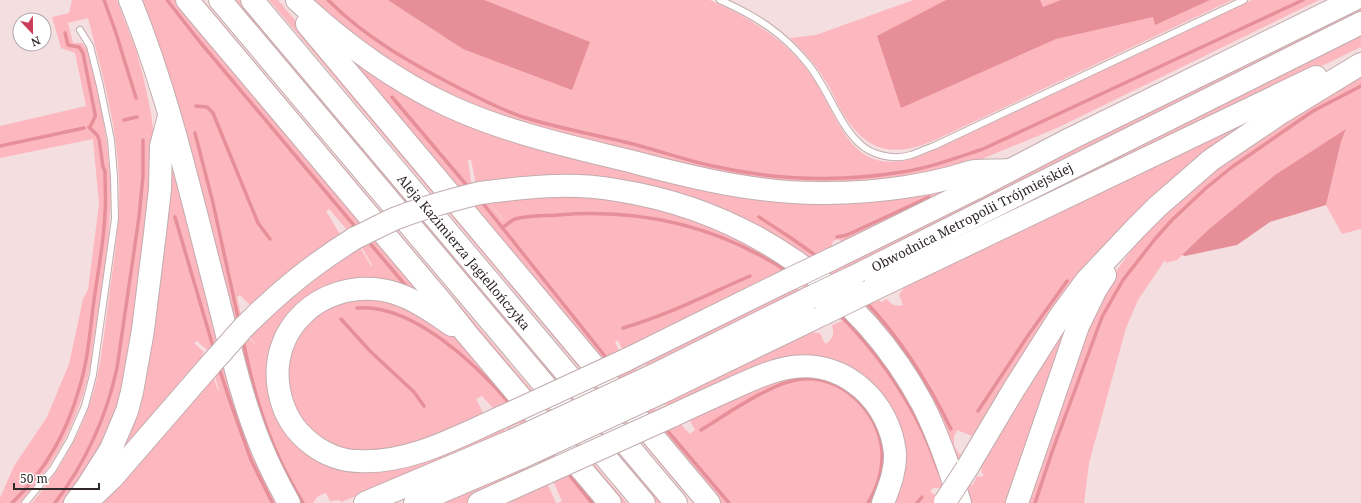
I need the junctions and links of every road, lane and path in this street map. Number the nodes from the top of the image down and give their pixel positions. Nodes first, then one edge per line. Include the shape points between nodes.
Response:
1 (130, 0) edge
2 (187, 0) edge
3 (220, 0) edge
4 (252, 0) edge
5 (287, 0) edge
6 (297, 0) edge
7 (720, 0) edge
8 (1244, 0) edge
9 (1354, 0) edge
10 (1361, 23) edge
11 (80, 30) dead end
12 (1361, 55) edge
13 (1361, 64) edge
14 (169, 115) junction
15 (1010, 170) junction
16 (1136, 228) junction
17 (466, 333) junction
18 (656, 384) junction
19 (518, 448) junction
20 (708, 501) edge
21 (26, 503) edge
22 (75, 503) edge
23 (86, 503) edge
24 (289, 503) edge
25 (365, 503) edge
26 (415, 503) edge
27 (480, 503) edge
28 (610, 503) edge
29 (644, 503) edge
30 (676, 503) edge
31 (883, 503) edge
32 (950, 503) edge
33 (1017, 503) edge

1 - 14 highway
2 - 17 highway
3 - 29 highway, Aleja Kazimierza Jagiellończyka
4 - 30 highway, Aleja Kazimierza Jagiellończyka
5 - 20 highway
6 - 15 highway via 370,61 409,86 447,105 496,125 674,172 753,188 824,194 885,190 974,171
7 - 8 lane via 760,20 782,35 815,72 845,125 860,144 878,154 891,157 910,155 934,146
9 - 15 highway
10 - 18 highway, Obwodnica Metropolii Trójmiejskiej, bridge via 809,298
11 - 21 lane via 90,46 109,132 115,219 94,376 85,406 70,440 53,469
12 - 18 highway, Obwodnica Metropolii Trójmiejskiej, bridge via 825,313
13 - 16 highway via 1282,112 1211,160
14 - 22 highway via 161,146 157,218 143,330 132,392 111,448
14 - 24 highway via 239,380 261,446
15 - 17 highway, bridge via 626,360 422,451 386,460 358,461 335,456 316,447 299,433 285,411 277,381 284,340 297,320 320,300 350,290 383,290 416,302
16 - 32 highway, bridge via 1086,281 1061,315 1014,388 967,468
16 - 33 highway via 1096,290 1078,326
17 - 28 highway
18 - 19 highway, Obwodnica Metropolii Trójmiejskiej, bridge
19 - 25 highway
19 - 26 highway
23 - 32 highway, bridge via 113,477 244,327 272,299 317,263 355,238 434,204 480,193 524,187 573,186 614,189 653,197 723,220 776,248 817,277 866,324 913,387 947,460
27 - 31 highway, bridge via 776,370 811,366 842,374 864,390 880,409 890,428 895,454 893,478

